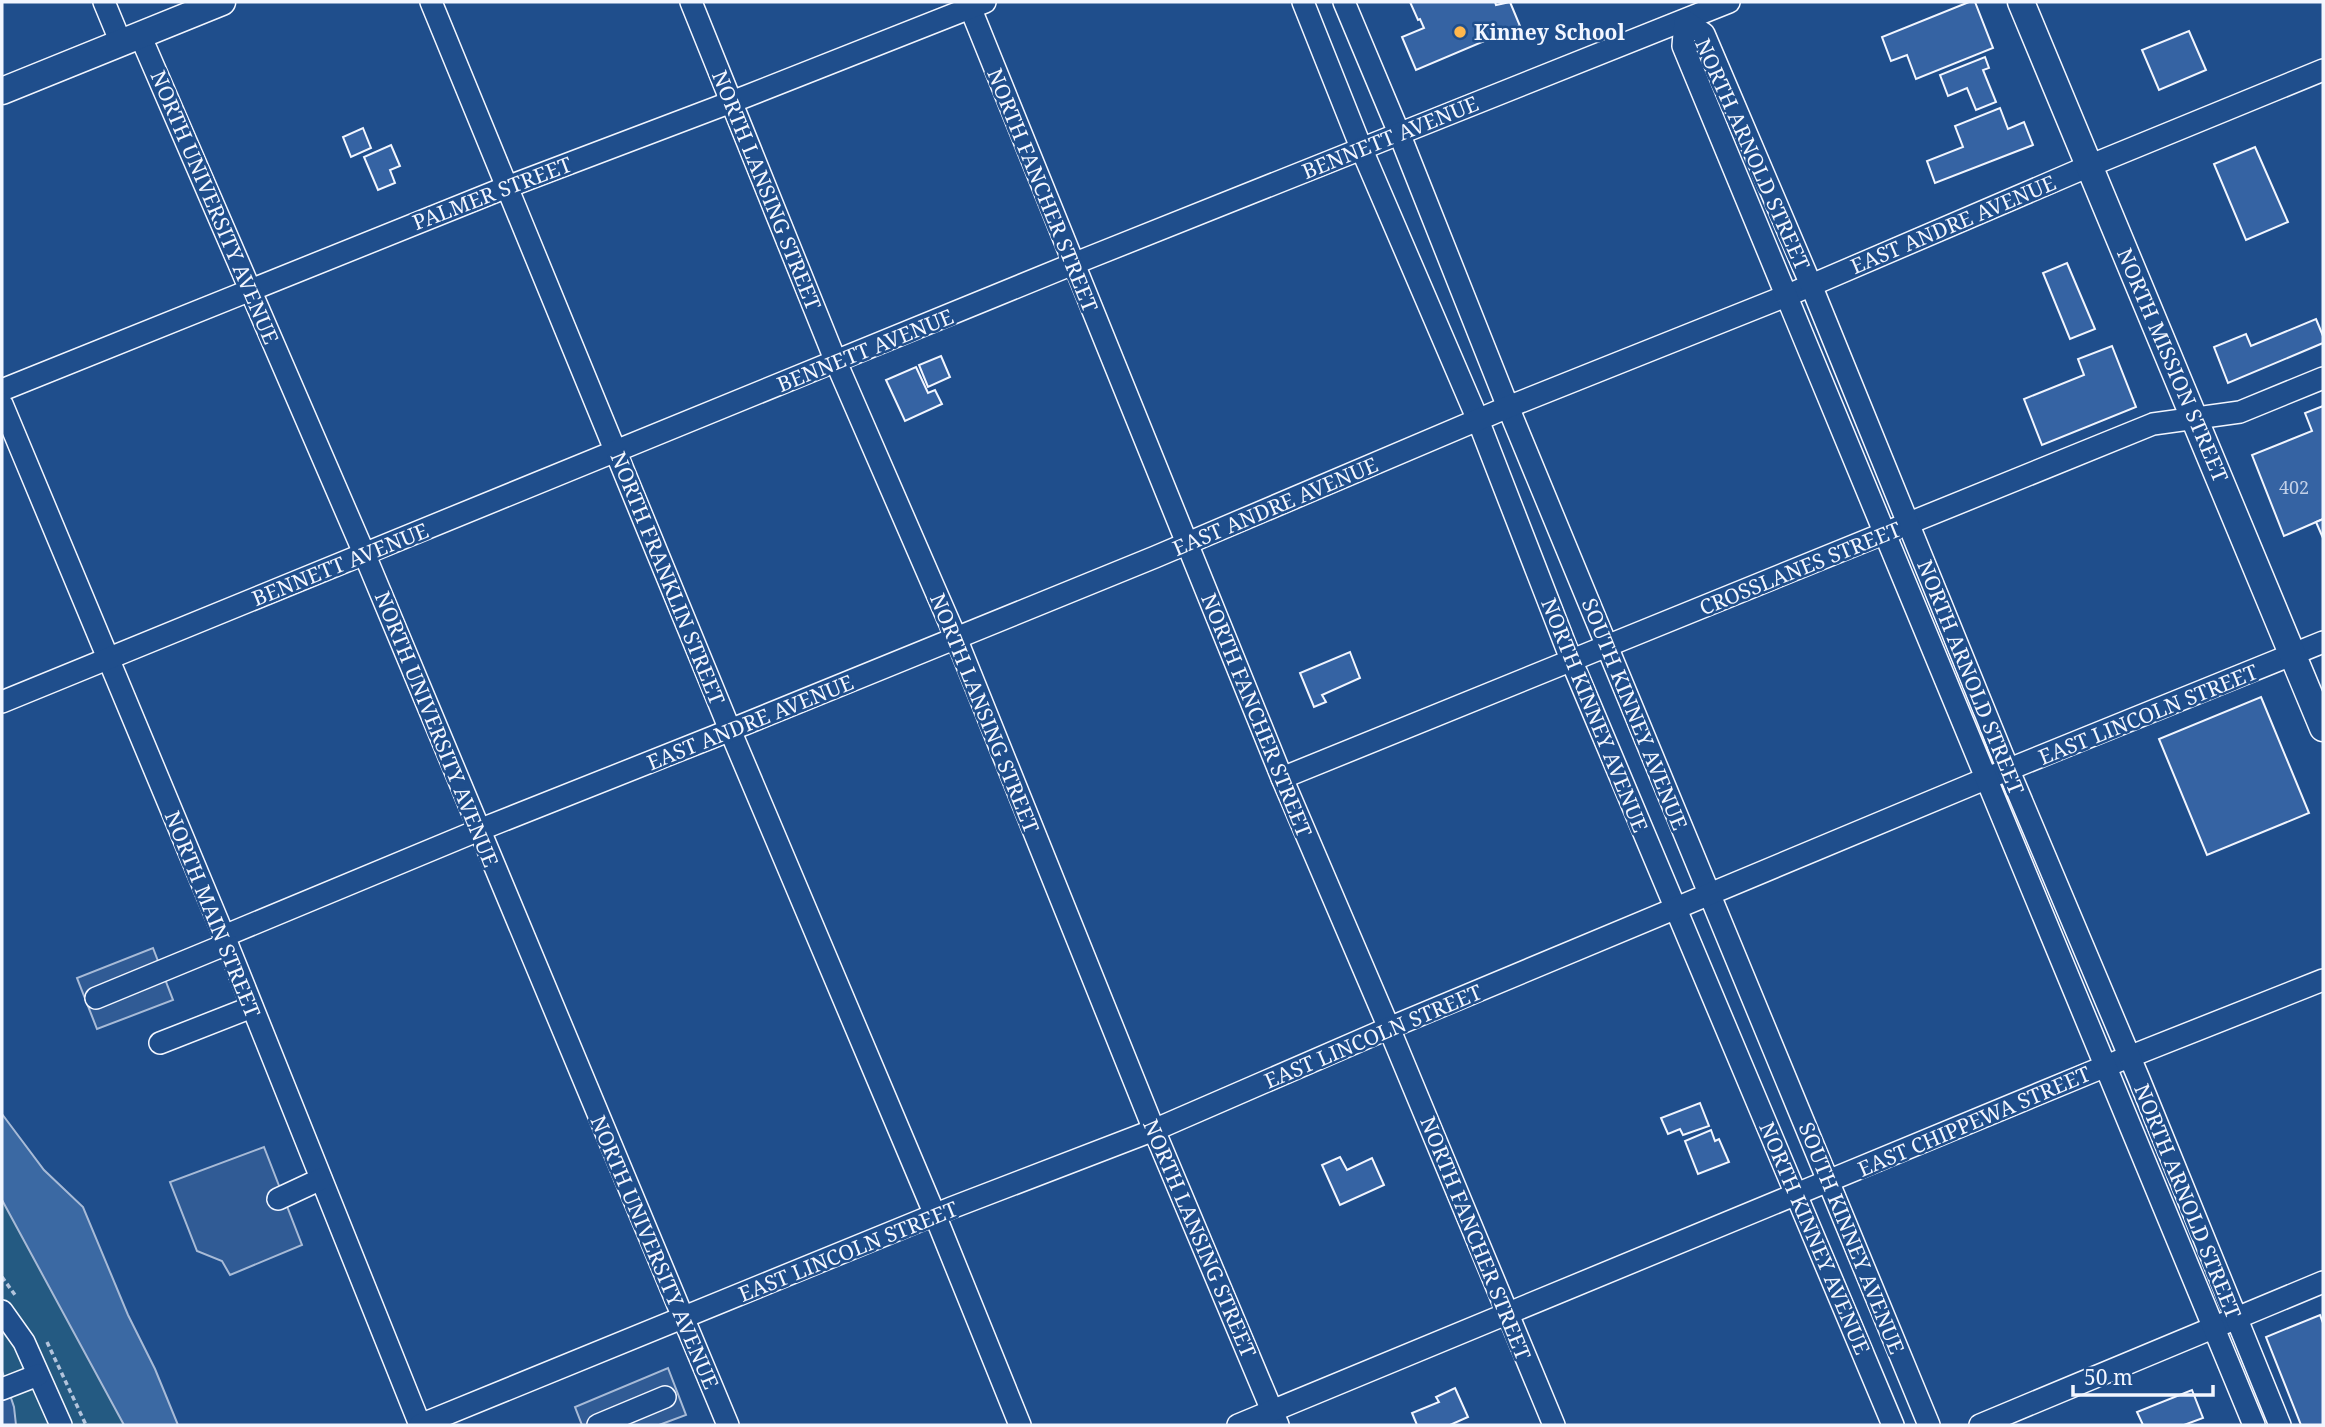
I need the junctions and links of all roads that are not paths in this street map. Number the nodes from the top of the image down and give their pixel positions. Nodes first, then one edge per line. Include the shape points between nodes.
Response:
1 (104, 2) edge
2 (222, 2) edge
3 (431, 2) edge
4 (691, 2) edge
5 (1303, 2) edge
6 (1344, 2) edge
7 (1729, 2) edge
8 (2021, 2) edge
9 (974, 4) edge
10 (189, 8) edge
11 (1685, 21) junction
12 (130, 39) junction
13 (2323, 70) edge
14 (2, 92) edge
15 (731, 102) junction
16 (1399, 133) junction
17 (1362, 150) junction
18 (2089, 166) junction
19 (508, 187) junction
20 (1073, 264) junction
21 (1811, 285) junction
22 (251, 290) junction
23 (1786, 296) junction
24 (836, 362) junction
25 (2323, 378) edge
26 (2, 390) edge
27 (2, 404) edge
28 (1508, 407) junction
29 (2196, 419) junction
30 (1478, 421) junction
31 (617, 452) junction
32 (1908, 523) junction
33 (1886, 532) junction
34 (1187, 544) junction
35 (364, 553) junction
36 (956, 638) junction
37 (2323, 642) edge
38 (1607, 647) junction
39 (2293, 654) junction
40 (107, 658) junction
41 (1572, 662) junction
42 (2, 702) edge
43 (2323, 728) edge
44 (730, 730) junction
45 (2009, 771) junction
46 (1282, 778) junction
47 (1985, 779) junction
48 (479, 830) junction
49 (1710, 895) junction
50 (1676, 909) junction
51 (225, 940) junction
52 (2323, 980) edge
53 (96, 998) dead end
54 (252, 1006) junction
55 (1389, 1028) junction
56 (160, 1043) dead end
57 (2130, 1057) junction
58 (2106, 1066) junction
59 (1154, 1129) junction
60 (321, 1179) junction
61 (1828, 1182) junction
62 (1797, 1195) junction
63 (278, 1199) dead end
64 (935, 1215) junction
65 (2323, 1282) edge
66 (2, 1311) edge
67 (1507, 1314) junction
68 (2236, 1317) junction
69 (682, 1318) junction
70 (2213, 1326) junction
71 (38, 1375) junction
72 (2, 1389) edge
73 (665, 1397) dead end
74 (1275, 1418) edge
75 (61, 1425) edge
76 (420, 1425) edge
77 (598, 1425) edge
78 (728, 1425) edge
79 (1020, 1425) edge
80 (1238, 1425) edge
81 (1554, 1425) edge
82 (1894, 1425) edge
83 (1929, 1425) edge
84 (1980, 1425) edge
85 (2254, 1425) edge
86 (2280, 1425) edge

1 - 12 street, NORTH UNIVERSITY AVENUE
2 - 10 main road
3 - 19 street, NORTH FRANKLIN STREET
4 - 15 street, NORTH LANSING STREET
5 - 17 street, NORTH KINNEY AVENUE
6 - 16 street, SOUTH KINNEY AVENUE
7 - 11 street, BENNETT AVENUE
8 - 18 main road, NORTH MISSION STREET
9 - 15 street, PALMER STREET
9 - 20 street, NORTH FANCHER STREET
10 - 12 main road
11 - 16 street, BENNETT AVENUE
11 - 21 street, NORTH ARNOLD STREET via 1704,34
11 - 23 street, NORTH ARNOLD STREET via 1683,46
12 - 14 main road
12 - 22 street, NORTH UNIVERSITY AVENUE
13 - 18 street, EAST ANDRE AVENUE
15 - 19 street, PALMER STREET
15 - 24 street, NORTH LANSING STREET
16 - 17 street, BENNETT AVENUE
16 - 28 street, SOUTH KINNEY AVENUE
17 - 20 street, BENNETT AVENUE
17 - 30 street, NORTH KINNEY AVENUE
18 - 21 street, EAST ANDRE AVENUE
18 - 29 main road, NORTH MISSION STREET
19 - 22 street, PALMER STREET
19 - 31 street, NORTH FRANKLIN STREET
20 - 24 street, BENNETT AVENUE
20 - 34 street, NORTH FANCHER STREET
21 - 23 street, EAST ANDRE AVENUE
21 - 32 street, NORTH ARNOLD STREET
22 - 26 street, PALMER STREET
22 - 35 street, NORTH UNIVERSITY AVENUE
23 - 28 street, EAST ANDRE AVENUE
23 - 33 street, NORTH ARNOLD STREET
24 - 31 street, BENNETT AVENUE
24 - 36 street, NORTH LANSING STREET
25 - 29 street, CROSSLANES STREET via 2240,412
27 - 40 street, NORTH MAIN STREET
28 - 30 street, EAST ANDRE AVENUE
28 - 38 street, SOUTH KINNEY AVENUE
29 - 32 street, CROSSLANES STREET via 2153,424
29 - 39 main road, NORTH MISSION STREET
30 - 34 street, EAST ANDRE AVENUE
30 - 41 street, NORTH KINNEY AVENUE
31 - 35 street, BENNETT AVENUE
31 - 44 street, NORTH FRANKLIN STREET
32 - 33 street, CROSSLANES STREET
32 - 45 street, NORTH ARNOLD STREET
33 - 38 street, CROSSLANES STREET
33 - 47 street, NORTH ARNOLD STREET
34 - 36 street, EAST ANDRE AVENUE
34 - 46 street, NORTH FANCHER STREET
35 - 40 street, BENNETT AVENUE
35 - 48 street, NORTH UNIVERSITY AVENUE
36 - 44 street, EAST ANDRE AVENUE
36 - 59 street, NORTH LANSING STREET
37 - 39 street, EAST LINCOLN STREET
38 - 41 street, CROSSLANES STREET
38 - 49 street, SOUTH KINNEY AVENUE
39 - 43 main road, NORTH MISSION STREET
39 - 45 street, EAST LINCOLN STREET
40 - 42 street, BENNETT AVENUE
40 - 51 street, NORTH MAIN STREET
41 - 46 street, CROSSLANES STREET
41 - 50 street, NORTH KINNEY AVENUE
44 - 48 street, EAST ANDRE AVENUE
44 - 64 street, NORTH FRANKLIN STREET
45 - 47 street, EAST LINCOLN STREET
45 - 57 street, NORTH ARNOLD STREET
46 - 55 street, NORTH FANCHER STREET
47 - 49 street, EAST LINCOLN STREET
47 - 58 street, NORTH ARNOLD STREET
48 - 51 street, EAST ANDRE AVENUE
48 - 69 street, NORTH UNIVERSITY AVENUE
49 - 50 street, EAST LINCOLN STREET
49 - 61 street, SOUTH KINNEY AVENUE
50 - 55 street, EAST LINCOLN STREET
50 - 62 street, NORTH KINNEY AVENUE
51 - 53 street, EAST ANDRE AVENUE
51 - 54 street, NORTH MAIN STREET
52 - 57 street, EAST CHIPPEWA STREET
54 - 56 street
54 - 60 street, NORTH MAIN STREET
55 - 59 street, EAST LINCOLN STREET
55 - 67 street, NORTH FANCHER STREET
57 - 58 street, EAST CHIPPEWA STREET
57 - 68 street, NORTH ARNOLD STREET
58 - 61 street, EAST CHIPPEWA STREET
58 - 70 street, NORTH ARNOLD STREET
59 - 64 street, EAST LINCOLN STREET
59 - 74 street, NORTH LANSING STREET
60 - 63 street
60 - 76 street, NORTH MAIN STREET
61 - 62 street, EAST CHIPPEWA STREET
61 - 83 street, SOUTH KINNEY AVENUE
62 - 67 street, EAST CHIPPEWA STREET
62 - 82 street, NORTH KINNEY AVENUE
64 - 69 street, EAST LINCOLN STREET
64 - 79 street, NORTH FRANKLIN STREET
65 - 68 street
66 - 71 street via 24,1342
67 - 74 street, EAST CHIPPEWA STREET
67 - 81 street, NORTH FANCHER STREET
68 - 70 street
68 - 86 street, NORTH ARNOLD STREET
69 - 76 street, EAST LINCOLN STREET
69 - 78 street, NORTH UNIVERSITY AVENUE
70 - 84 street
70 - 85 street, NORTH ARNOLD STREET
71 - 72 street
71 - 75 street
73 - 77 street
74 - 80 street, EAST CHIPPEWA STREET

